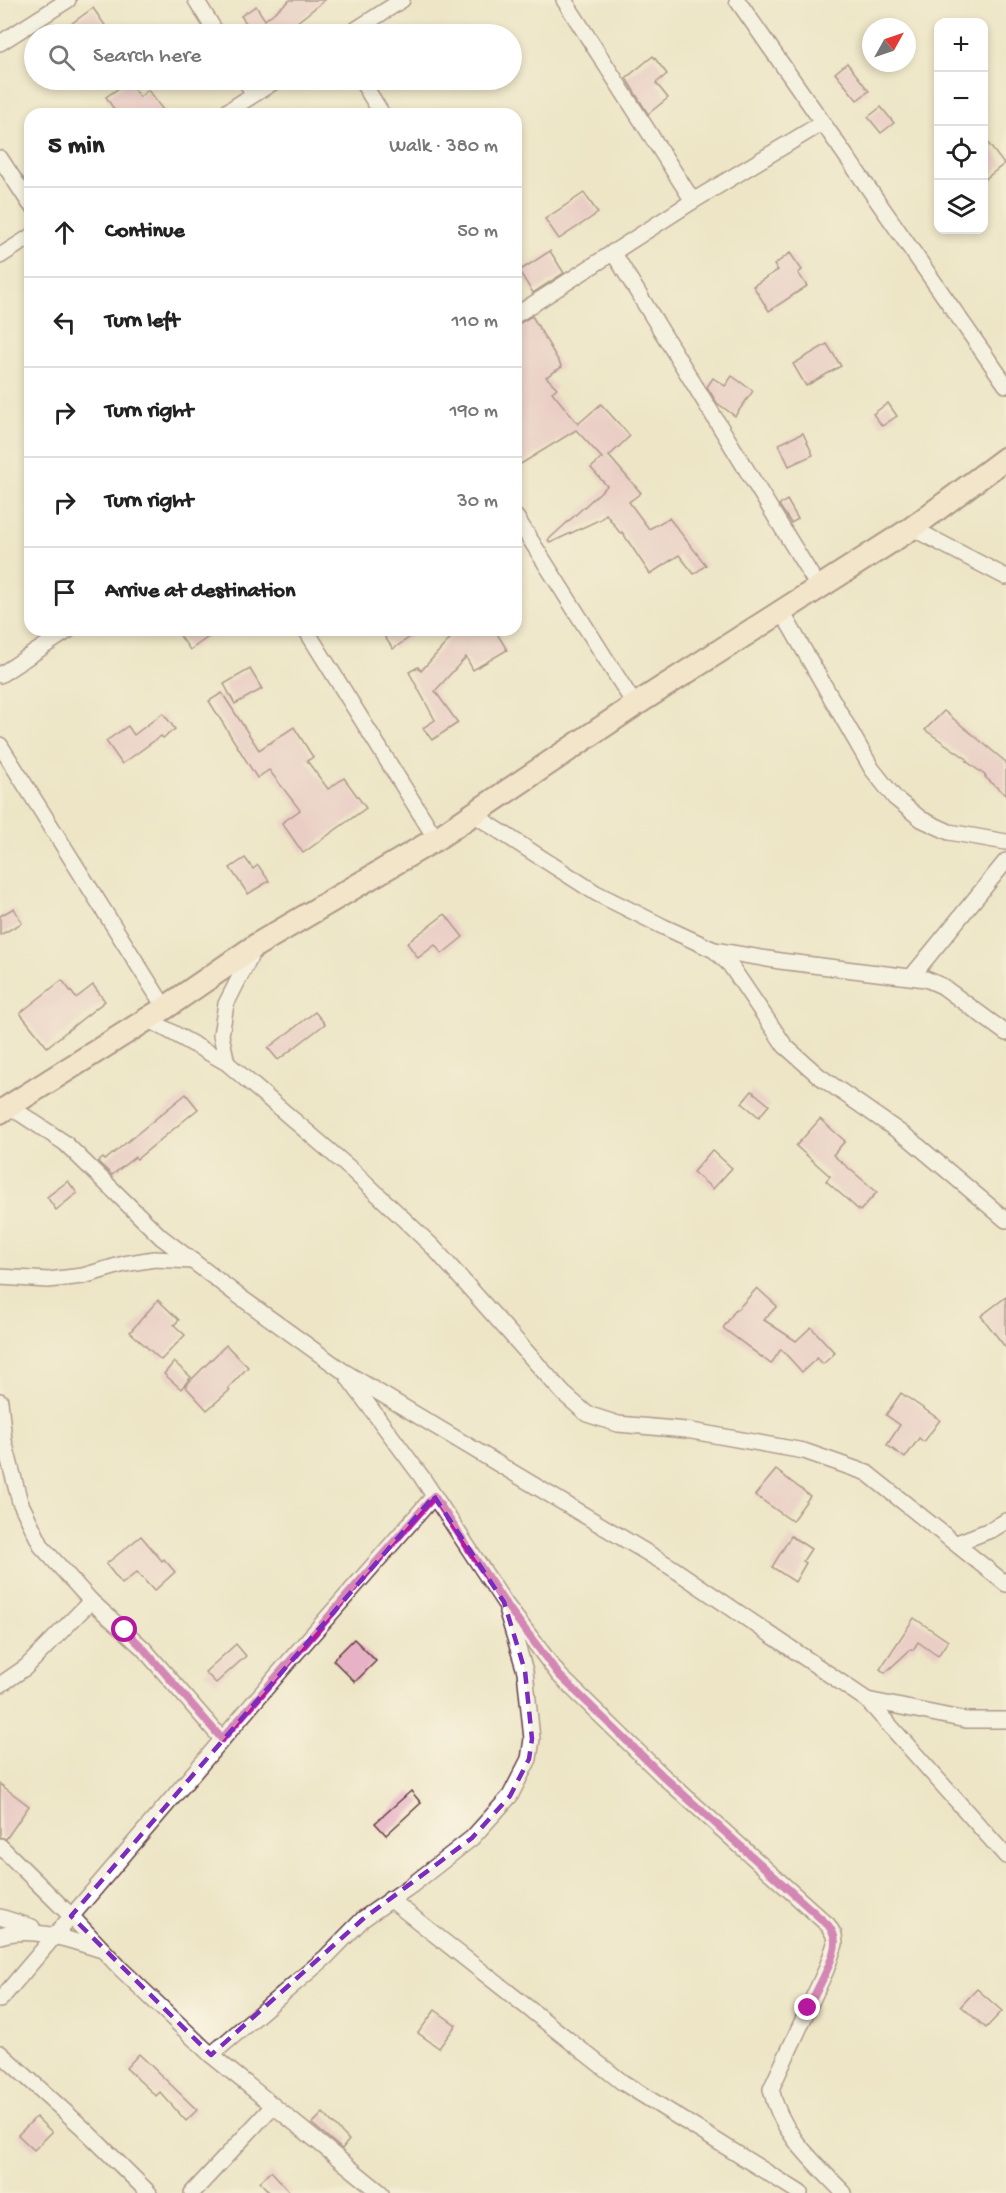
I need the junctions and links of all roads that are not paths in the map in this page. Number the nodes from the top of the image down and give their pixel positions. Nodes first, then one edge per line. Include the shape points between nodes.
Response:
1 (68, 0) edge
2 (196, 0) edge
3 (402, 0) edge
4 (564, 0) edge
5 (737, 0) edge
6 (30, 24) edge
7 (211, 24) edge
8 (365, 24) edge
9 (24, 28) edge
10 (0, 43) edge
11 (251, 90) edge
12 (261, 90) edge
13 (367, 90) edge
14 (254, 94) junction
15 (232, 108) edge
16 (378, 108) edge
17 (822, 123) junction
18 (0, 158) edge
19 (24, 195) edge
20 (693, 201) junction
21 (24, 241) edge
22 (614, 252) junction
23 (0, 256) edge
24 (522, 311) edge
25 (1006, 385) edge
26 (1006, 458) edge
27 (522, 527) edge
28 (912, 528) junction
29 (1006, 577) edge
30 (819, 588) junction
31 (782, 612) junction
32 (60, 636) edge
33 (310, 636) edge
34 (0, 675) edge
35 (635, 705) junction
36 (0, 745) edge
37 (473, 814) junction
38 (436, 839) junction
39 (1006, 842) edge
40 (1006, 861) edge
41 (258, 944) junction
42 (714, 950) junction
43 (912, 976) junction
44 (157, 1014) junction
45 (1006, 1033) edge
46 (227, 1063) junction
47 (4, 1109) edge
48 (1006, 1220) edge
49 (192, 1261) junction
50 (0, 1277) edge
51 (344, 1371) junction
52 (0, 1401) edge
53 (434, 1496) junction
54 (1006, 1521) edge
55 (957, 1543) junction
56 (1006, 1584) edge
57 (92, 1601) junction
58 (504, 1602) junction
59 (0, 1684) edge
60 (867, 1700) junction
61 (1006, 1719) edge
62 (222, 1739) junction
63 (0, 1846) edge
64 (1006, 1856) edge
65 (390, 1899) junction
66 (71, 1916) junction
67 (0, 1917) edge
68 (55, 1935) junction
69 (0, 1936) edge
70 (103, 1950) junction
71 (0, 2000) edge
72 (0, 2054) edge
73 (211, 2055) junction
74 (272, 2107) junction
75 (149, 2193) edge
76 (192, 2193) edge
77 (381, 2193) edge
78 (800, 2193) edge
79 (844, 2193) edge

1 - 6 street
2 - 7 street
3 - 8 street
4 - 20 street
5 - 17 street
9 - 10 street
11 - 14 street
12 - 14 street
13 - 16 street
14 - 15 street
17 - 20 street
17 - 25 street
18 - 19 street
20 - 22 street
21 - 23 street
22 - 24 street
22 - 30 street
26 - 28 street
27 - 35 street
28 - 29 street
28 - 30 street
30 - 31 street
31 - 35 street
31 - 39 street via 872,769 894,798 921,819 949,832
32 - 34 street
33 - 38 street
35 - 37 street
36 - 44 street
37 - 38 street
37 - 42 street via 596,893
38 - 41 street
40 - 43 street
41 - 44 street
41 - 46 street via 226,1004 221,1035
42 - 43 street
42 - 48 street via 730,965 785,1046 819,1076 910,1140
43 - 45 street via 942,986
44 - 46 street
44 - 47 street
46 - 55 street via 353,1171 433,1247 586,1414 618,1424 686,1430 804,1451 867,1473
47 - 49 street via 65,1143 161,1237
49 - 50 street via 154,1258 83,1276 48,1280
49 - 51 street
51 - 53 street
51 - 60 street via 671,1567
52 - 57 street via 4,1441 20,1502 42,1547
53 - 58 street
53 - 62 street
54 - 55 street
55 - 56 street
57 - 59 street via 26,1667
57 - 62 street via 143,1648
58 - 65 street via 525,1671 532,1738 529,1759 510,1796 472,1838
58 - 79 street via 559,1675 664,1777 828,1925 834,1935 826,1970 771,2089 775,2106 792,2138
60 - 61 street via 966,1720
60 - 64 street
62 - 66 street
63 - 66 street
65 - 73 street
65 - 78 street via 622,2082
66 - 68 street
66 - 70 street
67 - 68 street
68 - 69 street via 14,1932
68 - 70 street
68 - 71 street
70 - 73 street
72 - 75 street
73 - 74 street
74 - 76 street
74 - 77 street

